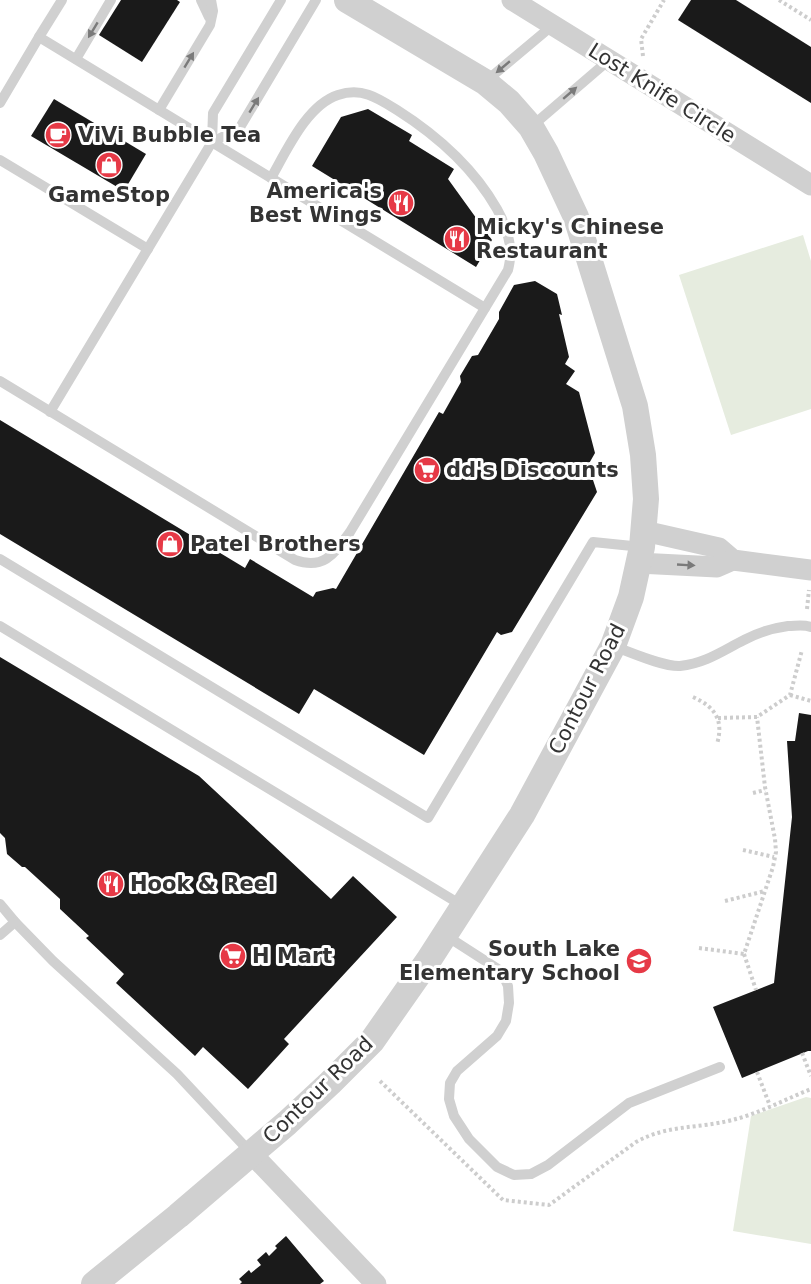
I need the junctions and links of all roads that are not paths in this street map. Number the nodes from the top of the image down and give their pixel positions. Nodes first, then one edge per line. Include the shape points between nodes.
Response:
1 (62, 0) edge
2 (111, 0) edge
3 (201, 0) edge
4 (211, 0) edge
5 (281, 0) edge
6 (316, 0) edge
7 (346, 0) edge
8 (513, 0) edge
9 (211, 20) junction
10 (553, 25) junction
11 (39, 37) junction
12 (76, 59) junction
13 (609, 60) junction
14 (485, 82) junction
15 (0, 103) edge
16 (159, 110) junction
17 (531, 127) junction
18 (212, 142) junction
19 (0, 160) edge
20 (271, 178) junction
21 (811, 185) edge
22 (148, 249) junction
23 (485, 308) junction
24 (0, 381) edge
25 (50, 412) junction
26 (641, 547) junction
27 (0, 559) edge
28 (733, 560) junction
29 (810, 578) edge
30 (0, 626) edge
31 (808, 626) edge
32 (613, 646) junction
33 (0, 904) edge
34 (463, 906) junction
35 (15, 922) junction
36 (0, 935) edge
37 (445, 935) junction
38 (720, 1067) dead end
39 (251, 1153) junction
40 (370, 1282) edge
41 (94, 1284) edge

1 - 11 lane
2 -> 12 lane
3 - 9 lane
4 - 9 lane
5 - 18 lane via 213,113
18 -> 6 lane via 239,129
7 - 14 street, Contour Road
8 - 10 street, Lost Knife Circle
16 -> 9 lane
10 - 13 street, Lost Knife Circle
10 -> 14 lane
11 - 12 lane
11 - 15 lane
12 - 16 lane
17 -> 13 lane
13 - 21 street, Lost Knife Circle
14 - 17 street, Contour Road
16 - 18 lane
17 - 26 street, Contour Road via 576,217 635,406 646,500
18 - 20 lane
18 - 22 lane
19 - 22 lane
20 - 23 lane
20 - 23 lane via 308,116 321,104 355,91 374,96 418,123 454,153 479,180 498,211 511,256 508,270
22 - 25 lane
23 - 25 lane via 350,532 337,550 317,563 295,560
24 - 25 lane
26 - 27 lane via 594,542 428,818
26 -> 28 street via 717,567
26 - 28 street via 719,548
26 - 32 street, Contour Road via 631,597
28 - 29 street
30 - 34 lane
31 - 32 lane via 776,628 746,638 706,660 677,666
32 - 34 street, Contour Road via 522,815
33 - 35 lane
34 - 37 street, Contour Road
35 - 36 lane
35 - 39 lane via 177,1074
37 - 38 lane via 501,971 508,986 506,1021 497,1036 457,1071 450,1083 449,1099 454,1116 470,1139 497,1167 514,1175 531,1174 629,1103
37 - 39 street, Contour Road via 372,1041
39 - 40 street
39 - 41 street, Contour Road

